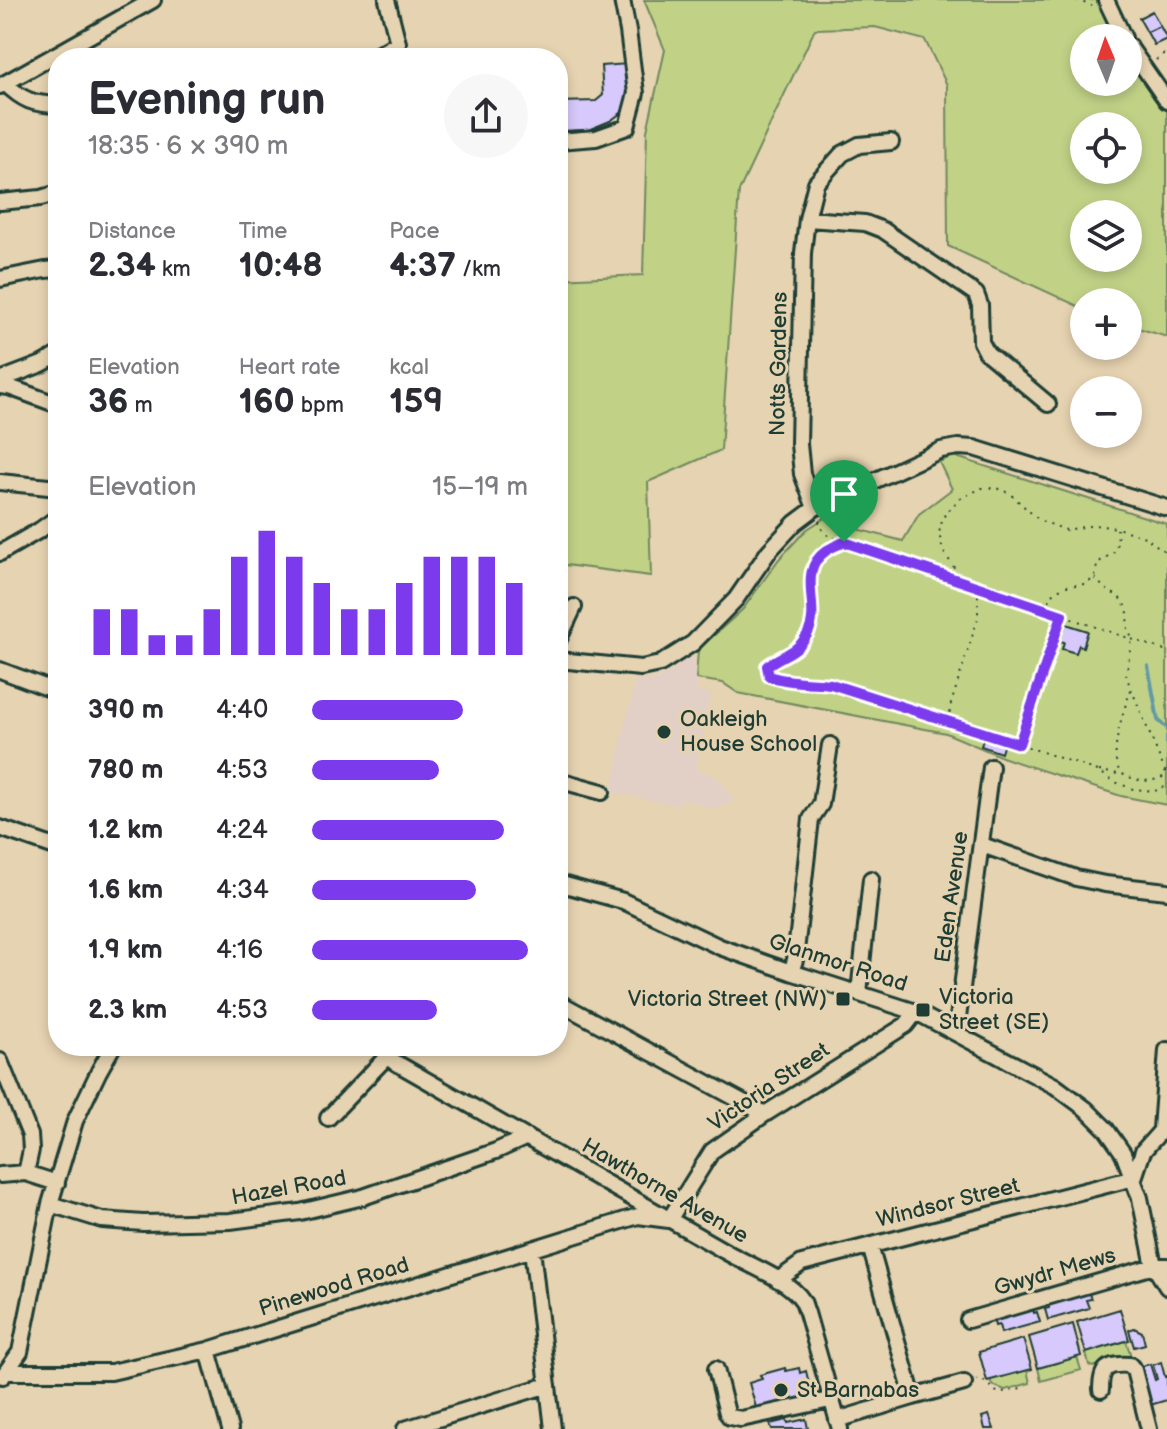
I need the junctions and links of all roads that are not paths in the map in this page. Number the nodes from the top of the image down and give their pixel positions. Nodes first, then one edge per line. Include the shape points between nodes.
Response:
1 (153, 0) edge
2 (387, 0) edge
3 (622, 0) edge
4 (1106, 0) edge
5 (1117, 24) edge
6 (68, 48) edge
7 (389, 48) edge
8 (48, 60) edge
9 (1142, 65) edge
10 (3, 85) edge
11 (1167, 101) edge
12 (48, 105) edge
13 (568, 140) edge
14 (891, 142) dead end
15 (48, 196) edge
16 (0, 202) edge
17 (807, 219) junction
18 (48, 271) edge
19 (0, 279) edge
20 (48, 361) edge
21 (0, 380) edge
22 (0, 386) edge
23 (48, 401) edge
24 (1048, 404) dead end
25 (0, 482) edge
26 (48, 487) edge
27 (815, 508) junction
28 (1167, 508) edge
29 (48, 524) edge
30 (0, 553) edge
31 (568, 661) edge
32 (0, 670) edge
33 (48, 688) edge
34 (830, 745) dead end
35 (991, 767) dead end
36 (568, 783) edge
37 (602, 792) dead end
38 (0, 828) edge
39 (48, 845) edge
40 (982, 845) junction
41 (871, 879) dead end
42 (568, 886) edge
43 (1167, 891) edge
44 (791, 972) junction
45 (859, 993) junction
46 (568, 1007) edge
47 (916, 1012) junction
48 (956, 1033) junction
49 (1167, 1050) edge
50 (107, 1056) edge
51 (387, 1056) edge
52 (400, 1056) edge
53 (0, 1061) edge
54 (765, 1114) junction
55 (328, 1118) dead end
56 (1164, 1127) edge
57 (527, 1137) junction
58 (26, 1173) junction
59 (0, 1175) edge
60 (1134, 1178) junction
61 (57, 1183) junction
62 (50, 1204) junction
63 (669, 1220) junction
64 (870, 1246) junction
65 (532, 1249) junction
66 (1161, 1266) edge
67 (778, 1280) junction
68 (1167, 1287) edge
69 (968, 1320) dead end
70 (208, 1350) junction
71 (716, 1369) dead end
72 (3, 1376) edge
73 (964, 1383) road end
74 (548, 1385) junction
75 (1101, 1390) dead end
76 (913, 1397) junction
77 (830, 1400) junction
78 (838, 1424) edge
79 (230, 1429) edge
80 (405, 1429) edge
81 (553, 1429) edge
82 (1149, 1429) edge

1 - 6 street
2 - 7 street via 398,43
3 - 13 street via 636,93 627,127
4 - 5 street
8 - 10 street
9 - 11 street
10 - 12 street via 18,96
14 - 17 street, Notts Gardens via 859,145 842,154 816,183
15 - 16 street
17 - 24 street via 865,223 883,230 976,294 987,353
17 - 27 street, Notts Gardens via 799,444 802,474
18 - 19 street
20 - 21 street
22 - 23 street
25 - 26 street
27 - 28 street via 958,447
27 - 31 street via 769,551 736,599 693,643 660,664 641,668
29 - 30 street
32 - 33 street
34 - 44 street via 821,804 811,819
35 - 40 street, Eden Avenue
36 - 37 street
38 - 39 street
40 - 43 street via 1076,878
40 - 48 street, Eden Avenue
41 - 45 street
42 - 44 street, Glanmor Road via 623,901 720,947
44 - 45 street, Glanmor Road
45 - 47 street, Glanmor Road
46 - 54 street
47 - 48 street, Glanmor Road
47 - 54 street, Victoria Street via 906,1025
48 - 60 street, Glanmor Road via 1055,1086 1086,1109 1123,1153
49 - 56 street
50 - 61 street via 75,1121
51 - 55 street
52 - 57 street, Hawthorne Avenue
53 - 58 street via 30,1135
54 - 63 street, Victoria Street via 712,1151
56 - 60 street via 1143,1151
57 - 62 street, Hazel Road via 363,1197 300,1212 230,1221 143,1223 102,1220
57 - 63 street, Hawthorne Avenue
58 - 59 street
58 - 61 street
60 - 64 street, Windsor Street
60 - 66 street, Glanmor Road
61 - 62 street
62 - 72 street via 20,1352
63 - 65 street, Pinewood Road via 638,1216
63 - 67 street, Hawthorne Avenue
64 - 67 street, Windsor Street via 802,1263
64 - 76 street
65 - 70 street, Pinewood Road
65 - 74 street
66 - 68 street, Glanmor Road
66 - 69 street, Gwydr Mews
67 - 77 street, Hawthorne Avenue via 802,1300
70 - 72 street, Pinewood Road via 111,1372
70 - 79 street
71 - 77 street via 730,1417
73 - 76 street
74 - 80 street
74 - 81 street
75 - 82 street via 1104,1369 1130,1365
76 - 78 street
77 - 78 street, Hawthorne Avenue

